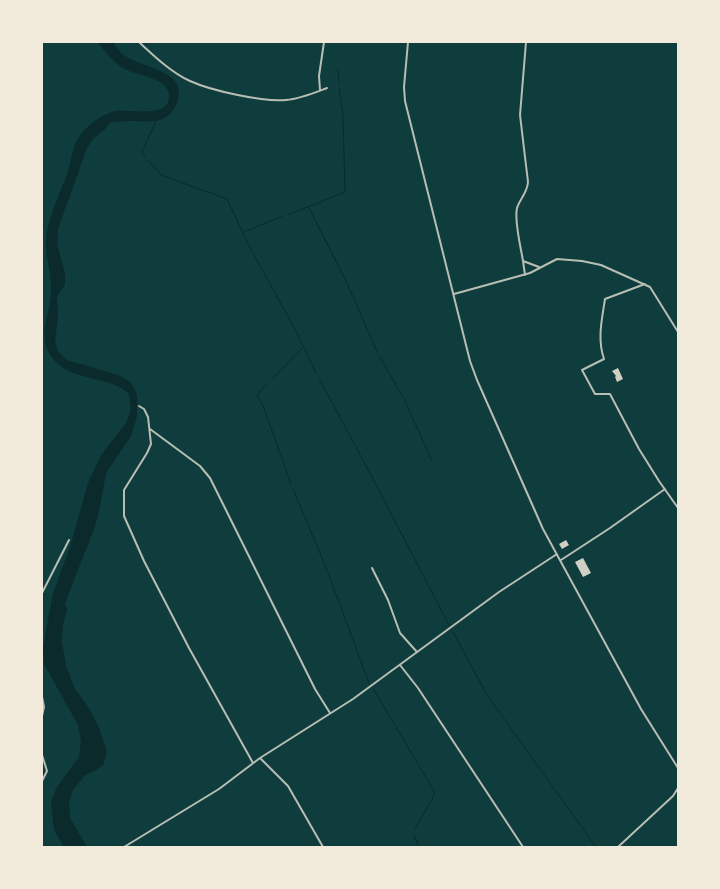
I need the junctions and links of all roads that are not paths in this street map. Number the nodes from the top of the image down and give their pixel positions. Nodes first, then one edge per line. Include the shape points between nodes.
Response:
1 (140, 42) edge
2 (324, 42) edge
3 (408, 42) edge
4 (526, 42) edge
5 (327, 88) dead end
6 (320, 91) junction
7 (523, 262) junction
8 (539, 268) junction
9 (525, 275) junction
10 (645, 284) junction
11 (454, 294) junction
12 (678, 332) edge
13 (139, 406) dead end
14 (150, 429) junction
15 (665, 489) junction
16 (678, 508) edge
17 (69, 540) dead end
18 (557, 554) junction
19 (561, 560) junction
20 (372, 568) dead end
21 (42, 593) edge
22 (417, 652) junction
23 (400, 665) junction
24 (42, 697) edge
25 (330, 713) junction
26 (42, 716) edge
27 (42, 756) edge
28 (260, 758) junction
29 (253, 763) junction
30 (678, 768) edge
31 (42, 780) edge
32 (678, 788) edge
33 (124, 847) edge
34 (323, 847) edge
35 (523, 847) edge
36 (618, 847) edge

1 - 6 street via 177,73 199,84 269,100 292,99
2 - 6 street via 319,76
3 - 11 street via 405,101
4 - 7 street via 520,115 528,182 516,214
5 - 6 street
7 - 8 street
7 - 9 street
8 - 9 street
8 - 10 street via 557,259 582,261
9 - 11 street
10 - 12 street via 650,287
10 - 15 street via 605,299 600,336 604,359 582,370 595,394 610,394
11 - 18 street via 477,380 543,529
13 - 14 street via 147,414
14 - 25 street via 196,462 210,478 315,689
14 - 29 street via 147,453 124,490 124,516 188,648
15 - 16 street
15 - 19 street
17 - 21 street
18 - 19 street
18 - 22 street via 499,592
19 - 30 street via 641,709
20 - 22 street via 388,600 400,633
22 - 23 street
23 - 25 street
23 - 35 street via 418,688
24 - 26 street
25 - 28 street
27 - 31 street via 47,771
28 - 29 street
28 - 34 street via 288,786
29 - 33 street via 214,792
32 - 36 street via 673,796

